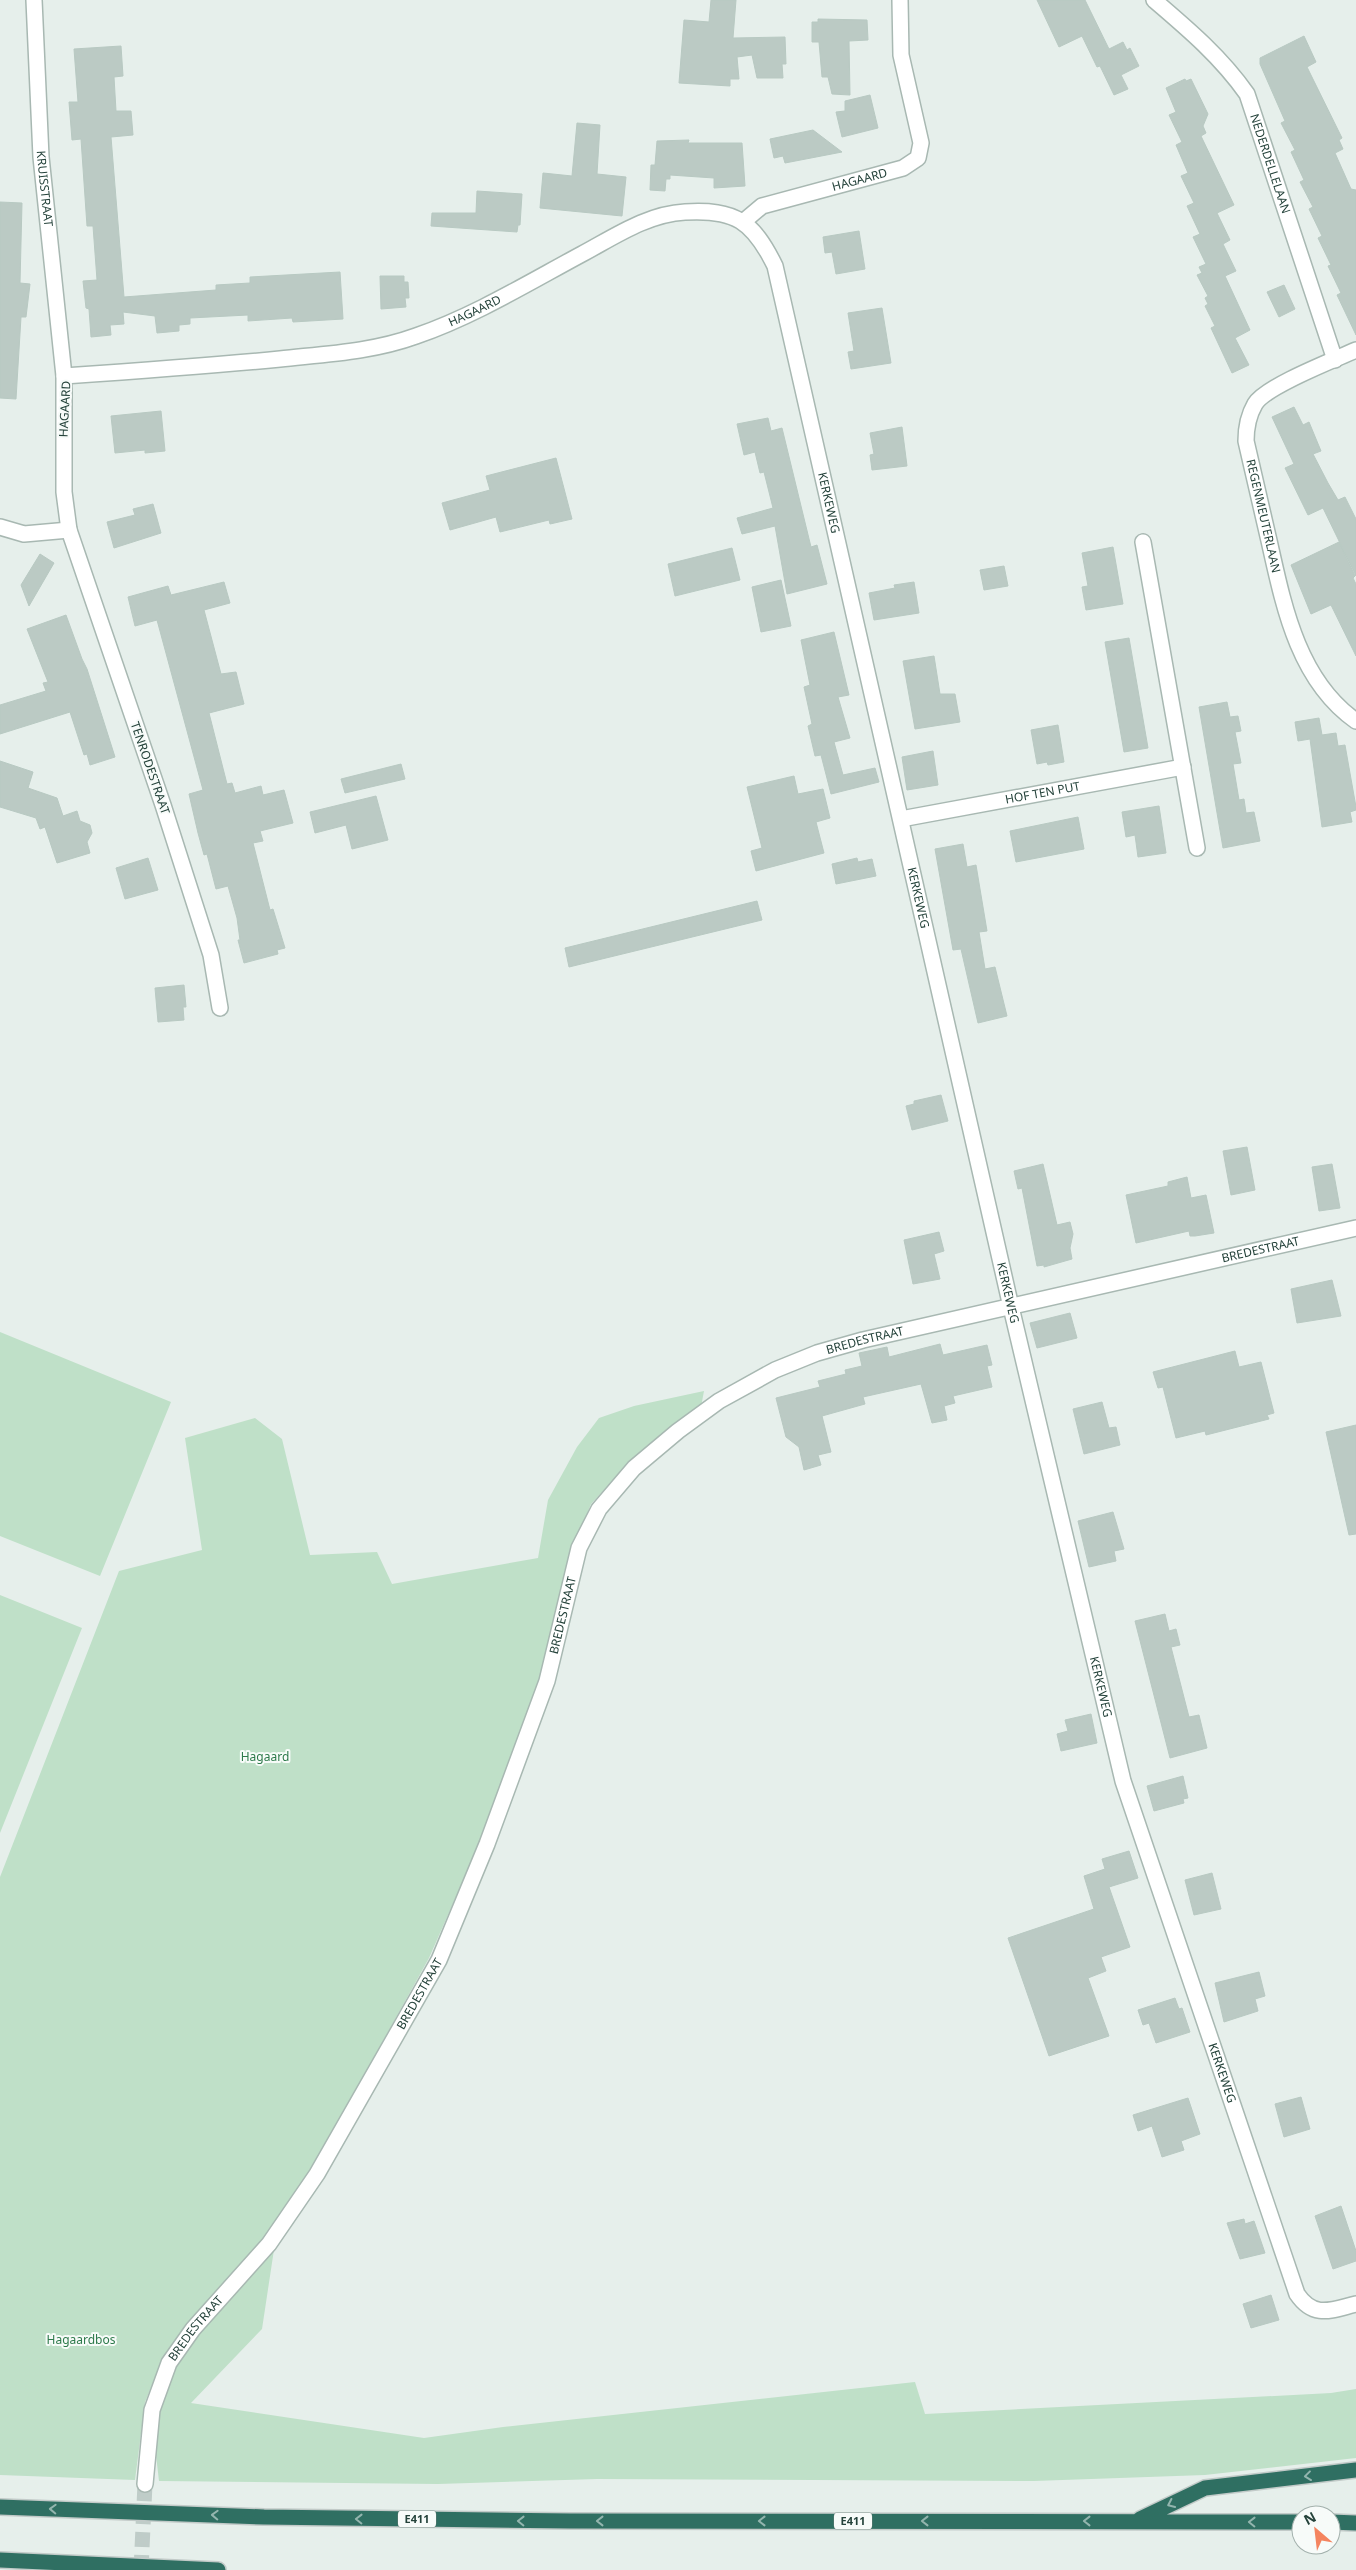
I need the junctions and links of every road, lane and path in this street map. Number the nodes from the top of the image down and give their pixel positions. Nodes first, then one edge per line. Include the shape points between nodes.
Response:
1 (34, 0) edge
2 (900, 0) edge
3 (1154, 0) edge
4 (743, 222) junction
5 (1356, 350) edge
6 (1335, 360) junction
7 (64, 376) junction
8 (0, 527) edge
9 (69, 530) junction
10 (1143, 542) dead end
11 (1356, 721) edge
12 (1183, 767) junction
13 (901, 819) junction
14 (1196, 848) dead end
15 (220, 1008) dead end
16 (1356, 1228) edge
17 (1011, 1307) junction
18 (1356, 2304) edge
19 (1356, 2470) edge
20 (145, 2484) tunnel mouth
21 (0, 2507) edge
22 (1136, 2520) junction
23 (1291, 2522) edge
24 (1341, 2522) edge
25 (1356, 2522) edge
26 (0, 2560) edge
27 (218, 2570) edge

1 - 7 street, KRUISSTRAAT via 41,157
2 - 4 street, HAGAARD via 901,55 921,143 918,158 903,168 762,206
3 - 6 street, NEDERDELLELAAN via 1203,42 1247,94
4 - 7 street, HAGAARD via 716,212 682,212 645,221 461,318 368,350
4 - 13 street, KERKEWEG via 762,239 775,266
5 - 6 street, REGENMEUTERLAAN
6 - 11 street, REGENMEUTERLAAN via 1274,388 1255,403 1246,425 1246,441 1288,621 1302,655 1323,688
7 - 9 street, HAGAARD via 64,492
8 - 9 street via 24,534
9 - 15 street, TENRODESTRAAT via 211,955
10 - 12 street
12 - 13 street, HOF TEN PUT
12 - 14 street
13 - 17 street, KERKEWEG
16 - 17 street, BREDESTRAAT
17 - 18 street, KERKEWEG via 1123,1781 1294,2285 1304,2304 1315,2310
17 - 20 street, BREDESTRAAT via 817,1352 775,1370 719,1401 678,1431 634,1468 599,1509 579,1548 547,1681 487,1844 439,1960 317,2174 269,2244 193,2329 169,2364 152,2410
19 -> 22 highway via 1205,2488
22 -> 21 highway, E411 via 570,2522 264,2517
23 -> 22 highway, E411
24 - 25 highway
26 - 27 highway

